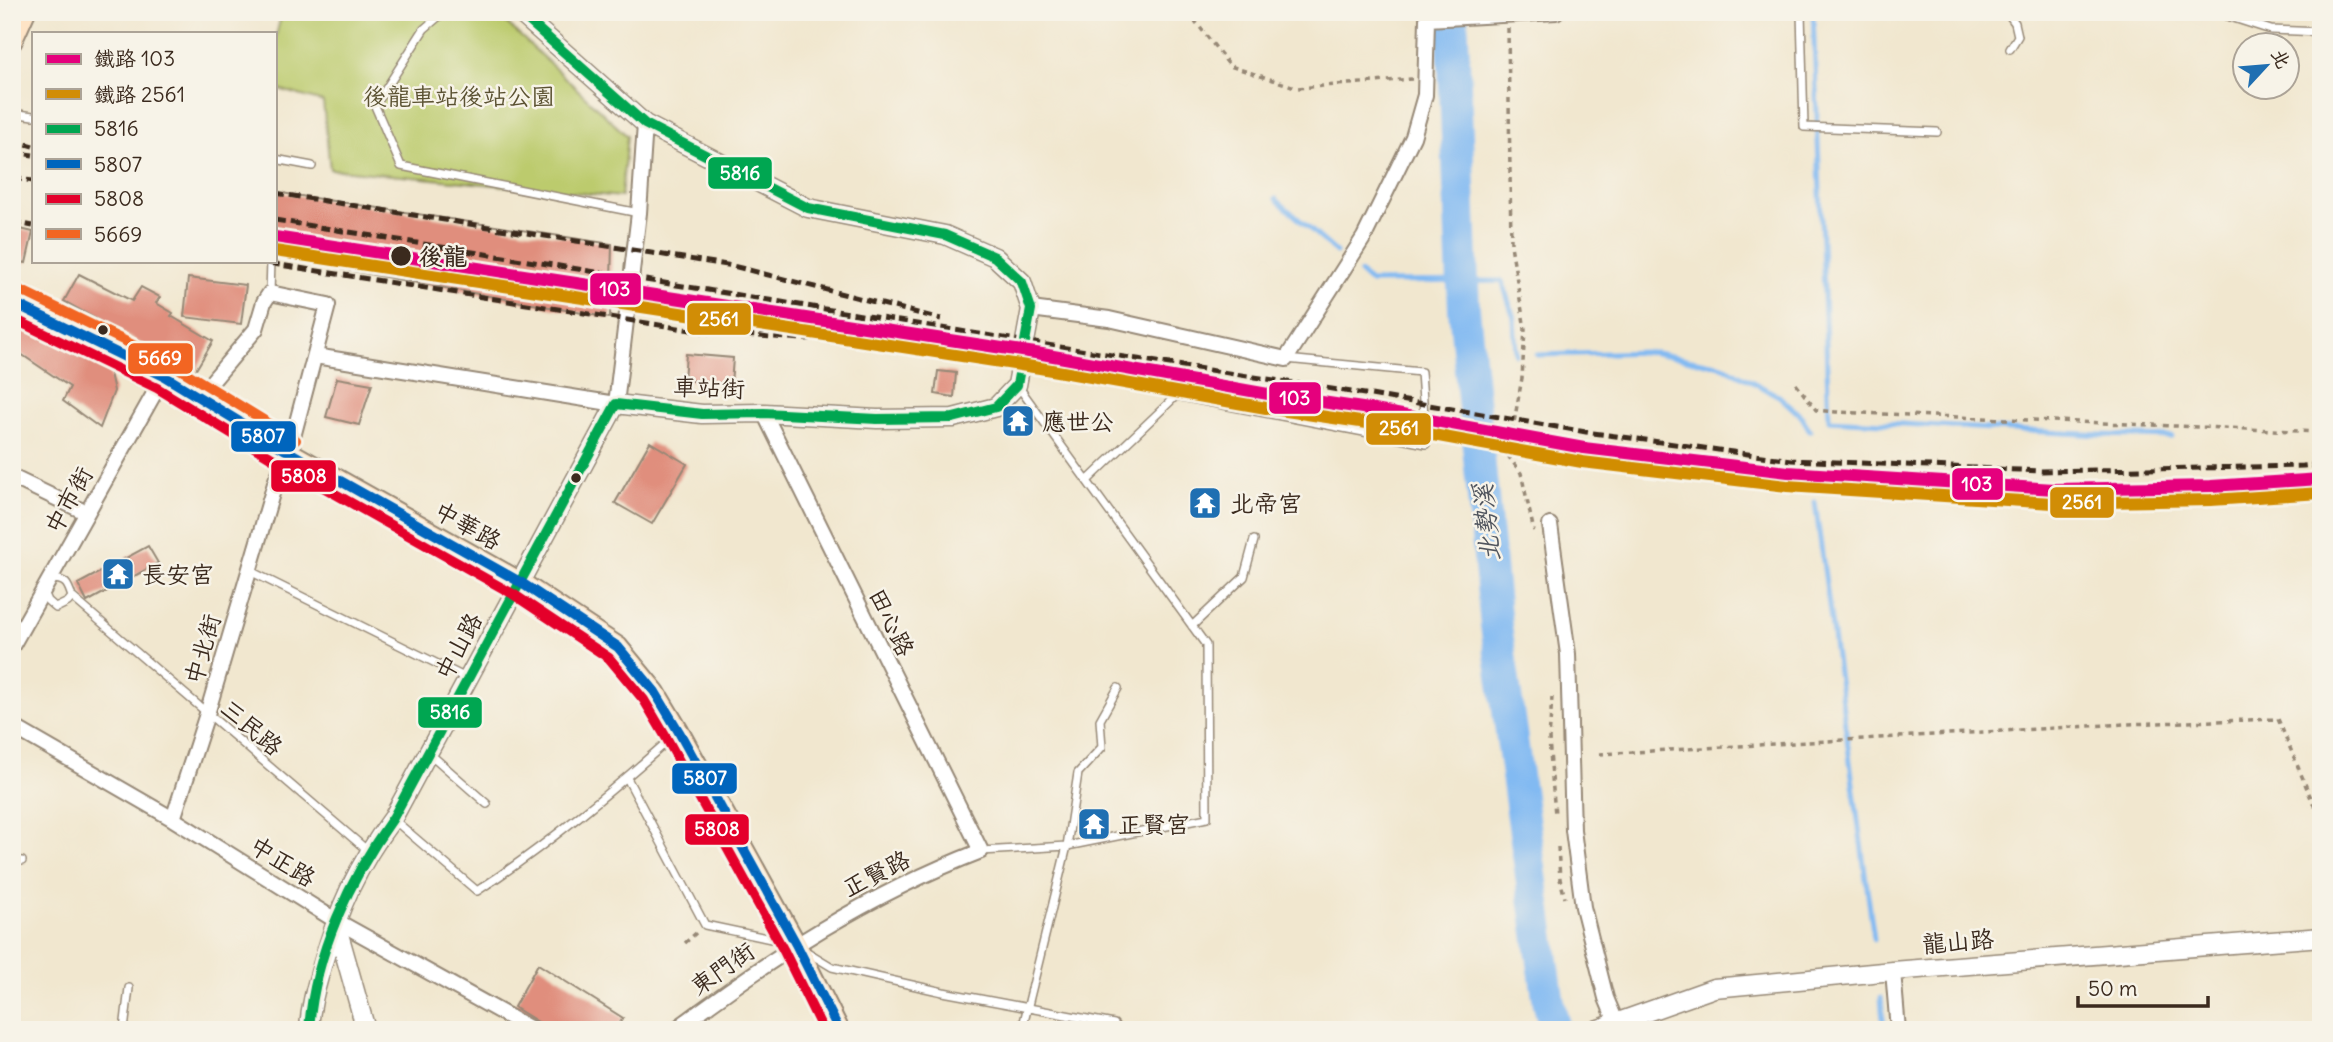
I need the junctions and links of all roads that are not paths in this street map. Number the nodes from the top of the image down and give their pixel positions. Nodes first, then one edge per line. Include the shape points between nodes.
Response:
1 (23, 12) edge
2 (444, 12) edge
3 (520, 12) edge
4 (1556, 12) edge
5 (1801, 12) edge
6 (2007, 12) edge
7 (2215, 12) edge
8 (12, 22) edge
9 (2321, 32) edge
10 (12, 41) edge
11 (2010, 49) dead end
12 (12, 113) edge
13 (32, 116) edge
14 (645, 124) junction
15 (1937, 132) dead end
16 (276, 159) edge
17 (313, 166) dead end
18 (639, 213) junction
19 (271, 262) edge
20 (270, 293) junction
21 (12, 302) edge
22 (1031, 309) junction
23 (315, 356) junction
24 (1286, 359) junction
25 (164, 376) junction
26 (1017, 385) junction
27 (198, 397) junction
28 (616, 404) junction
29 (764, 413) junction
30 (289, 453) junction
31 (12, 477) edge
32 (1087, 481) junction
33 (87, 513) junction
34 (1550, 525) dead end
35 (1254, 540) dead end
36 (249, 571) junction
37 (520, 582) junction
38 (48, 585) junction
39 (72, 597) junction
40 (1192, 625) junction
41 (12, 646) edge
42 (468, 679) junction
43 (1118, 688) dead end
44 (207, 715) junction
45 (12, 726) edge
46 (678, 732) junction
47 (428, 753) junction
48 (627, 778) junction
49 (487, 804) dead end
50 (393, 818) junction
51 (173, 819) junction
52 (1067, 846) junction
53 (369, 851) junction
54 (981, 851) junction
55 (12, 860) edge
56 (22, 861) dead end
57 (335, 920) junction
58 (2321, 937) edge
59 (796, 944) junction
60 (1893, 971) junction
61 (129, 988) dead end
62 (1030, 1007) junction
63 (1606, 1026) edge
64 (124, 1030) edge
65 (309, 1030) edge
66 (366, 1030) edge
67 (533, 1030) edge
68 (676, 1030) edge
69 (839, 1030) edge
70 (1022, 1030) edge
71 (1119, 1030) edge
72 (1898, 1030) edge

1 - 8 street
1 - 10 main road
2 - 18 lane via 424,29 375,106 401,166
3 - 14 street
4 - 24 street via 1427,19 1425,95 1413,137 1364,237
5 - 15 lane via 1804,127
6 - 11 lane via 2018,36
7 - 9 lane via 2271,30
12 - 13 lane
14 - 18 street
14 - 22 street via 808,208 945,235 995,257 1022,282
16 - 17 lane
18 - 28 street
19 - 20 lane
20 - 23 street via 328,305
20 - 27 street via 256,329
21 - 25 main road, 中華路
22 - 24 street via 1109,319
22 - 26 street
23 - 28 street, 車站街
23 - 30 street
24 - 32 lane via 1421,372 1426,444 1175,396
25 - 27 main road, 中華路
25 - 33 street, 中市街
26 - 29 street, 車站街 via 996,407 953,418
26 - 32 lane
27 - 30 main road, 中華路
28 - 29 street, 車站街 via 702,414
28 - 37 street, 中山路
29 - 54 street, 田心路
30 - 36 street, 中北街 via 276,480
30 - 37 main road, 中華路
31 - 33 street
32 - 40 lane
33 - 38 street, 中市街
34 - 63 street via 1568,654 1573,830 1583,907 1606,998
35 - 40 lane via 1244,577
36 - 42 lane
36 - 44 street, 中北街
37 - 42 street, 中山路
37 - 46 main road, 中華路 via 618,648 655,692
38 - 39 lane, 三民路 via 62,579
38 - 39 lane via 48,601 56,608
38 - 41 street, 中市街
39 - 44 lane, 三民路
40 - 52 lane via 1206,645 1207,818
42 - 47 street, 中山路
43 - 52 lane via 1100,720 1102,747 1078,773
44 - 51 street, 中北街
44 - 53 lane, 三民路
45 - 51 street, 中正路
46 - 48 lane
46 - 59 main road, 中華路
47 - 49 lane
47 - 50 street, 中山路
48 - 50 lane via 517,866 477,891
48 - 59 lane via 705,925
50 - 53 street, 中山路
51 - 57 street, 中正路
52 - 54 lane
52 - 62 lane
53 - 57 street, 中山路
54 - 59 street, 正賢路 via 940,866 842,915
55 - 56 lane
57 - 65 street, 中山路 via 310,1007
57 - 66 street
57 - 67 street, 中正路
58 - 60 street, 龍山路
59 - 62 lane via 832,967
59 - 68 street, 東門街
59 - 69 main road, 中華路
60 - 63 street, 龍山路 via 1714,988
60 - 72 street
61 - 64 lane
62 - 70 lane
62 - 71 lane via 1114,1024

